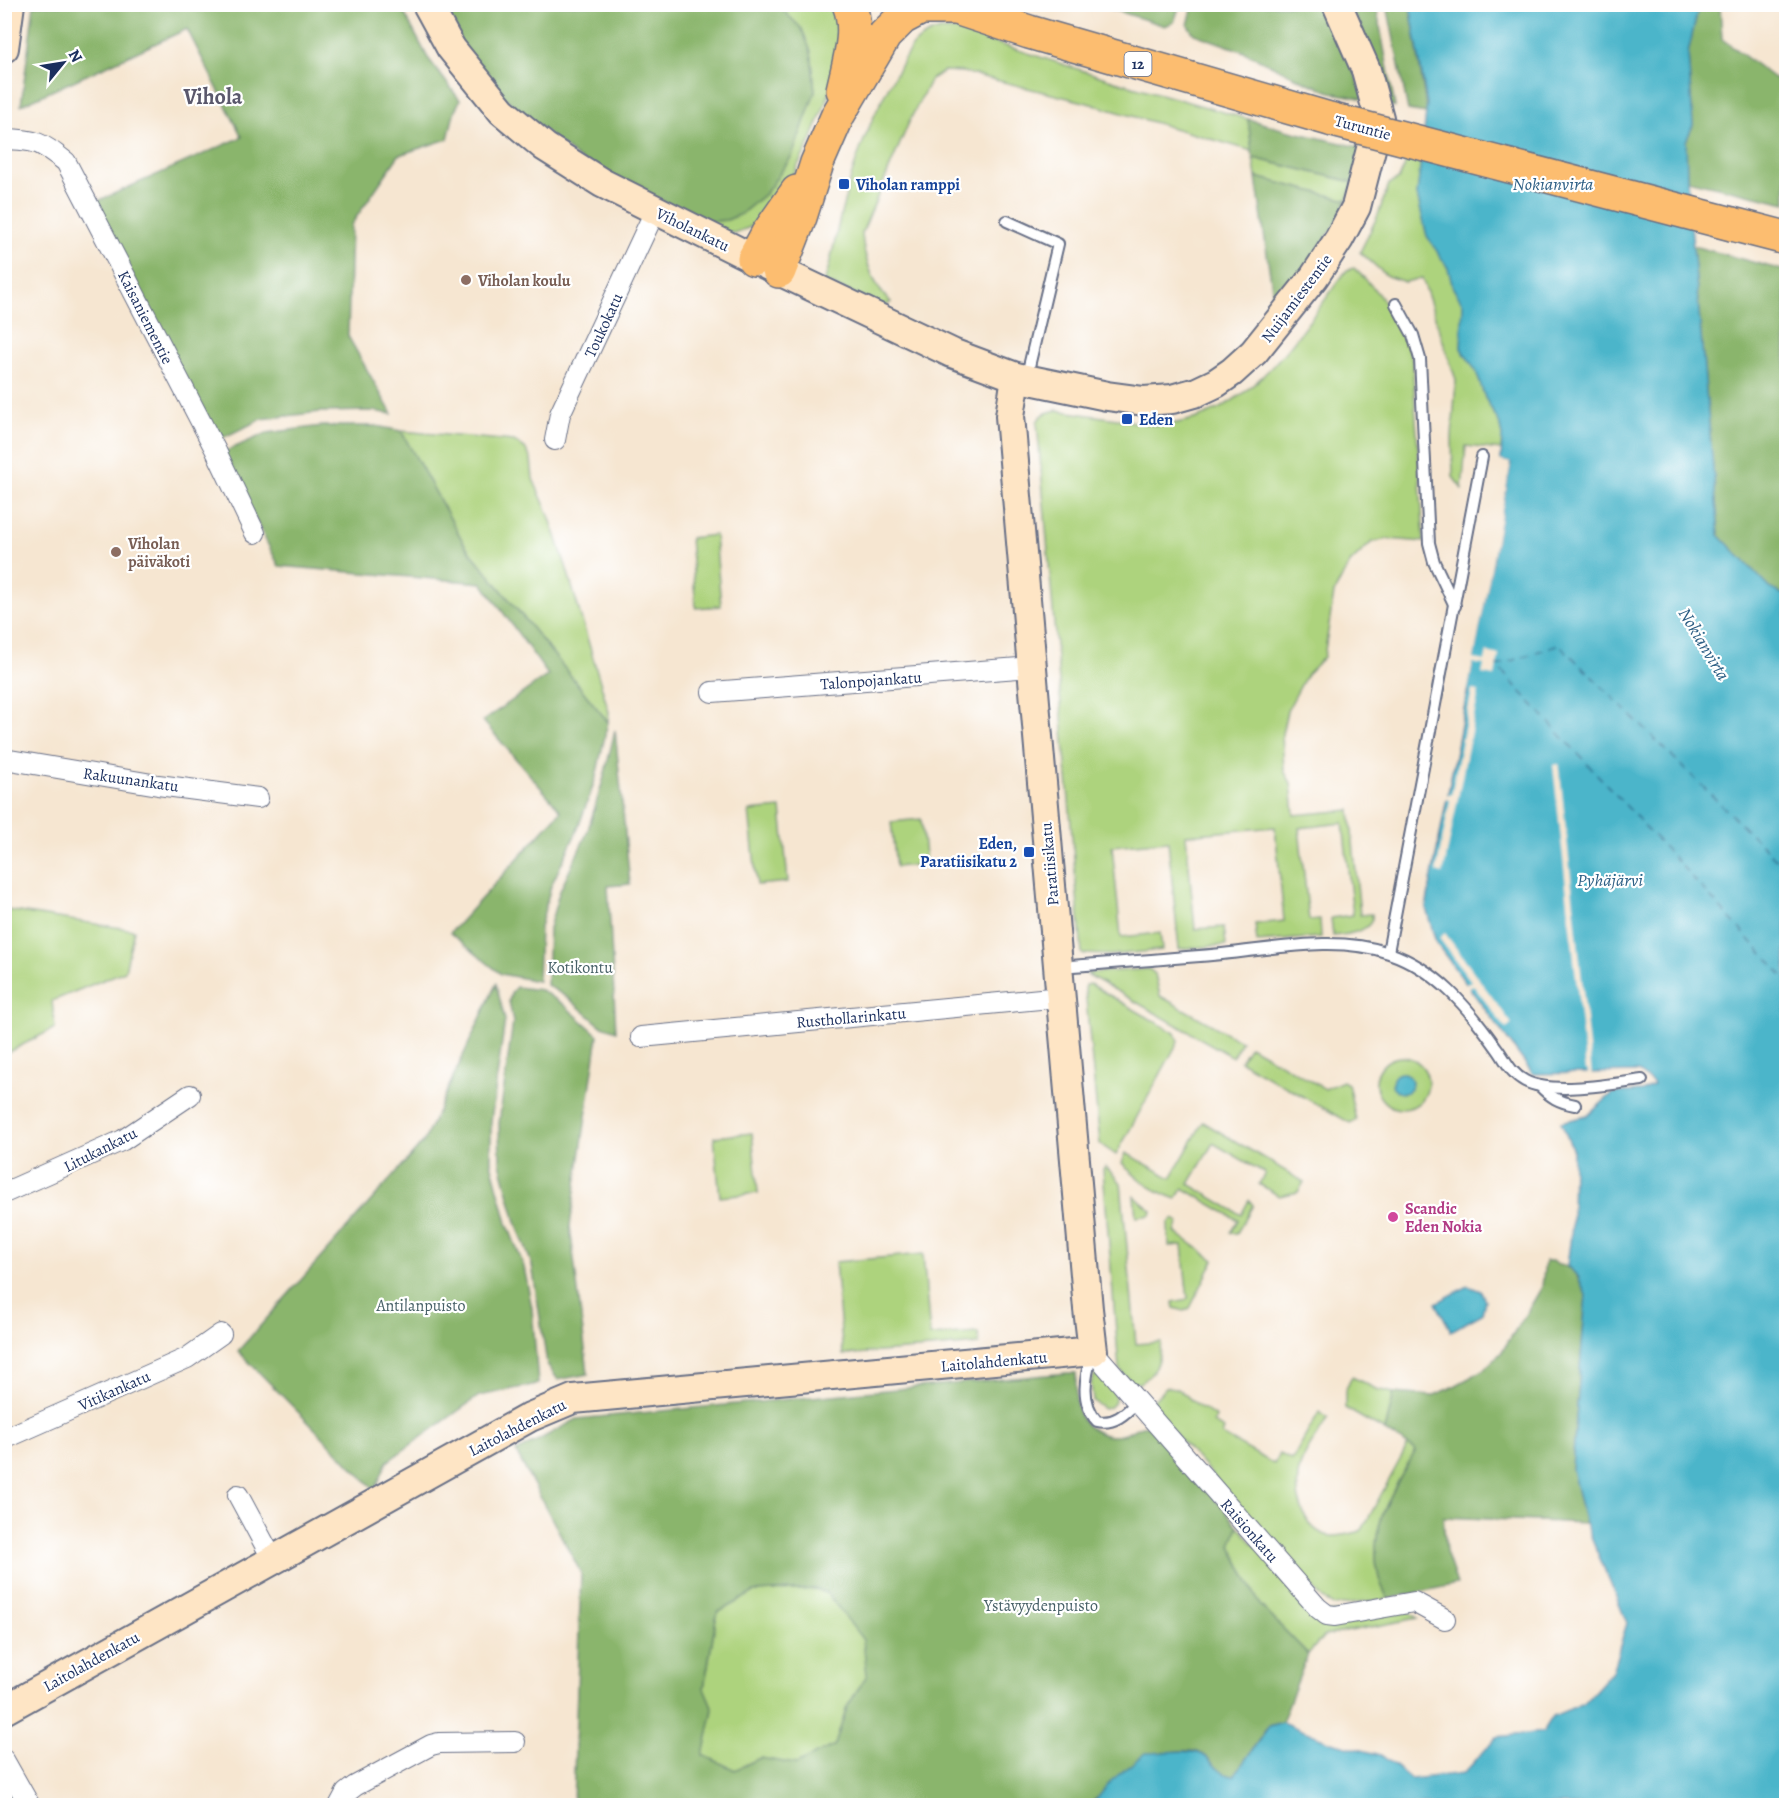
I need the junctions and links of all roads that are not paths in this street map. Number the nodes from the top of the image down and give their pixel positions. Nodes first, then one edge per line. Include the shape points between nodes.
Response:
1 (10, 4) edge
2 (427, 4) edge
3 (849, 4) edge
4 (1337, 4) edge
5 (959, 6) edge
6 (4, 48) edge
7 (838, 115) junction
8 (4, 139) edge
9 (655, 211) junction
10 (1007, 221) dead end
11 (1786, 238) edge
12 (767, 265) junction
13 (1396, 303) dead end
14 (1021, 378) junction
15 (555, 440) dead end
16 (1482, 457) dead end
17 (255, 533) dead end
18 (1455, 606) junction
19 (1031, 667) junction
20 (712, 692) dead end
21 (4, 759) edge
22 (258, 798) dead end
23 (1388, 952) junction
24 (1058, 967) junction
25 (1060, 997) junction
26 (641, 1037) dead end
27 (1642, 1080) dead end
28 (1540, 1086) junction
29 (189, 1095) dead end
30 (1575, 1105) dead end
31 (4, 1193) edge
32 (221, 1334) dead end
33 (1093, 1351) junction
34 (1137, 1402) junction
35 (4, 1439) edge
36 (238, 1495) dead end
37 (273, 1560) junction
38 (1445, 1619) dead end
39 (4, 1710) edge
40 (515, 1742) dead end
41 (4, 1760) edge
42 (30, 1806) edge
43 (339, 1806) edge

1 - 6 street
2 - 9 street, Viholankatu via 451,48 502,111 545,147
3 - 7 highway via 854,32
4 - 14 street, Nuijamiestentie via 1366,70 1379,118 1370,159 1356,207 1339,239 1254,352 1216,383 1185,396 1158,400 1107,396
5 - 7 highway, Turuntie via 921,8 894,24
5 - 11 highway, Turuntie / 12, bridge via 1029,32 1333,120
7 - 12 highway via 817,163 767,235
8 - 17 street, Kaisaniementie via 42,143 66,162
9 - 12 street, Viholankatu
9 - 15 street, Toukokatu via 560,414
10 - 14 lane via 1058,244
12 - 14 street, Viholankatu via 952,353
13 - 18 lane via 1413,335 1420,359 1430,543 1434,562
14 - 19 street, Paratiisikatu via 1010,416
16 - 18 lane
18 - 23 lane
19 - 20 street, Talonpojankatu
19 - 24 street, Paratiisikatu
21 - 22 street, Rakuunankatu
23 - 24 lane via 1328,944
23 - 28 lane via 1439,980 1466,1008 1512,1073
24 - 25 street, Paratiisikatu
25 - 26 street, Rusthollarinkatu
25 - 33 street, Paratiisikatu
27 - 28 lane via 1590,1088
28 - 30 lane via 1560,1102
29 - 31 street, Litukankatu via 123,1140
32 - 35 street, Vitikankatu via 187,1358
33 - 34 street, Raisionkatu
33 - 34 lane via 1086,1383 1086,1406 1091,1415 1097,1421 1113,1421
33 - 37 street, Laitolahdenkatu via 573,1399 530,1417
34 - 38 street, Raisionkatu via 1327,1615 1413,1602
36 - 37 street
37 - 39 street, Laitolahdenkatu
40 - 43 street via 431,1745 355,1786
41 - 42 street

